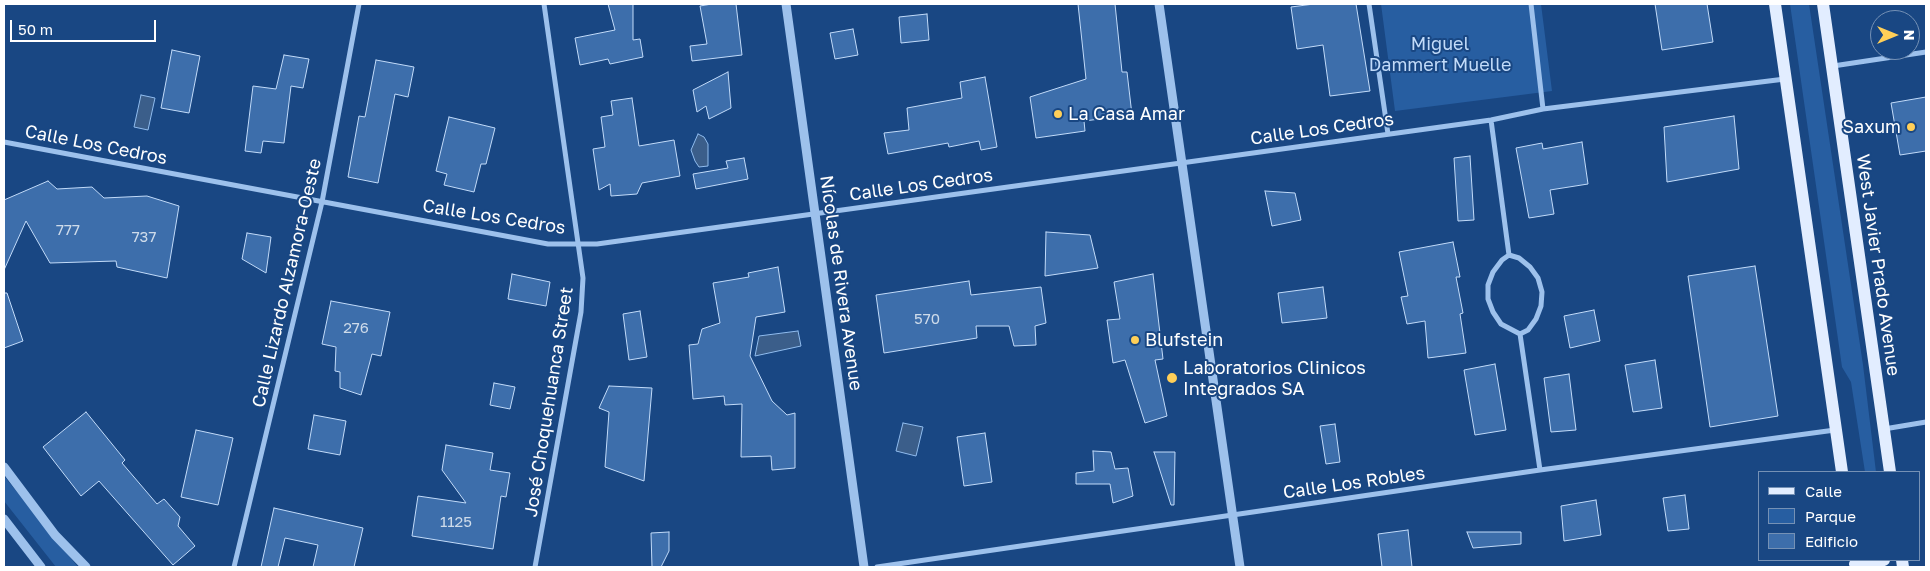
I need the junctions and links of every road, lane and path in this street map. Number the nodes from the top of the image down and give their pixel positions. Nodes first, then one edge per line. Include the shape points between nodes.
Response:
1 (359, 4) edge
2 (544, 4) edge
3 (786, 4) edge
4 (1159, 4) edge
5 (1369, 4) edge
6 (1531, 4) edge
7 (1775, 4) edge
8 (1823, 4) edge
9 (1926, 52) edge
10 (1831, 66) junction
11 (1786, 79) junction
12 (1543, 109) junction
13 (1491, 120) junction
14 (1388, 134) junction
15 (4, 142) edge
16 (1182, 162) junction
17 (322, 202) junction
18 (815, 214) junction
19 (579, 243) junction
20 (1509, 255) junction
21 (1520, 334) junction
22 (1926, 422) edge
23 (1883, 429) junction
24 (1836, 430) junction
25 (4, 467) edge
26 (1540, 470) junction
27 (1842, 471) edge
28 (1890, 471) edge
29 (1232, 515) junction
30 (4, 519) edge
31 (1877, 561) edge
32 (1855, 564) edge
33 (41, 567) edge
34 (86, 567) edge
35 (234, 567) edge
36 (535, 567) edge
37 (864, 567) edge
38 (878, 567) edge
39 (1240, 567) edge

1 - 17 street, Calle Lizardo Alzamora-Oeste
2 - 19 street, José Choquehuanca Street
3 - 18 street, Nícolas de Rivera Avenue
4 - 16 street
5 - 14 street
6 - 12 street
7 - 11 main road
8 - 10 main road, West Javier Prado Avenue
9 - 10 street
10 - 23 main road, West Javier Prado Avenue
11 - 12 street, Calle Los Cedros
11 - 24 main road
12 - 13 street, Calle Los Cedros
13 - 14 street, Calle Los Cedros
13 - 20 street
14 - 16 street, Calle Los Cedros
15 - 17 street, Calle Los Cedros
16 - 18 street, Calle Los Cedros
16 - 29 street
17 - 19 street, Calle Los Cedros via 548,244
17 - 35 street, Calle Lizardo Alzamora-Oeste
18 - 19 street, Calle Los Cedros via 597,244
18 - 37 street, Nícolas de Rivera Avenue
19 - 36 street, José Choquehuanca Street via 583,278 580,312
20 - 21 street via 1492,272 1488,299 1501,324
20 - 21 street via 1530,267 1542,292 1542,306 1536,319 1528,330
21 - 26 street
22 - 23 street
23 - 28 main road, West Javier Prado Avenue
24 - 26 street, Calle Los Robles
24 - 27 main road
25 - 34 street via 55,535
26 - 29 street, Calle Los Robles
29 - 38 street, Calle Los Robles
29 - 39 street
30 - 33 street
31 - 32 main road

